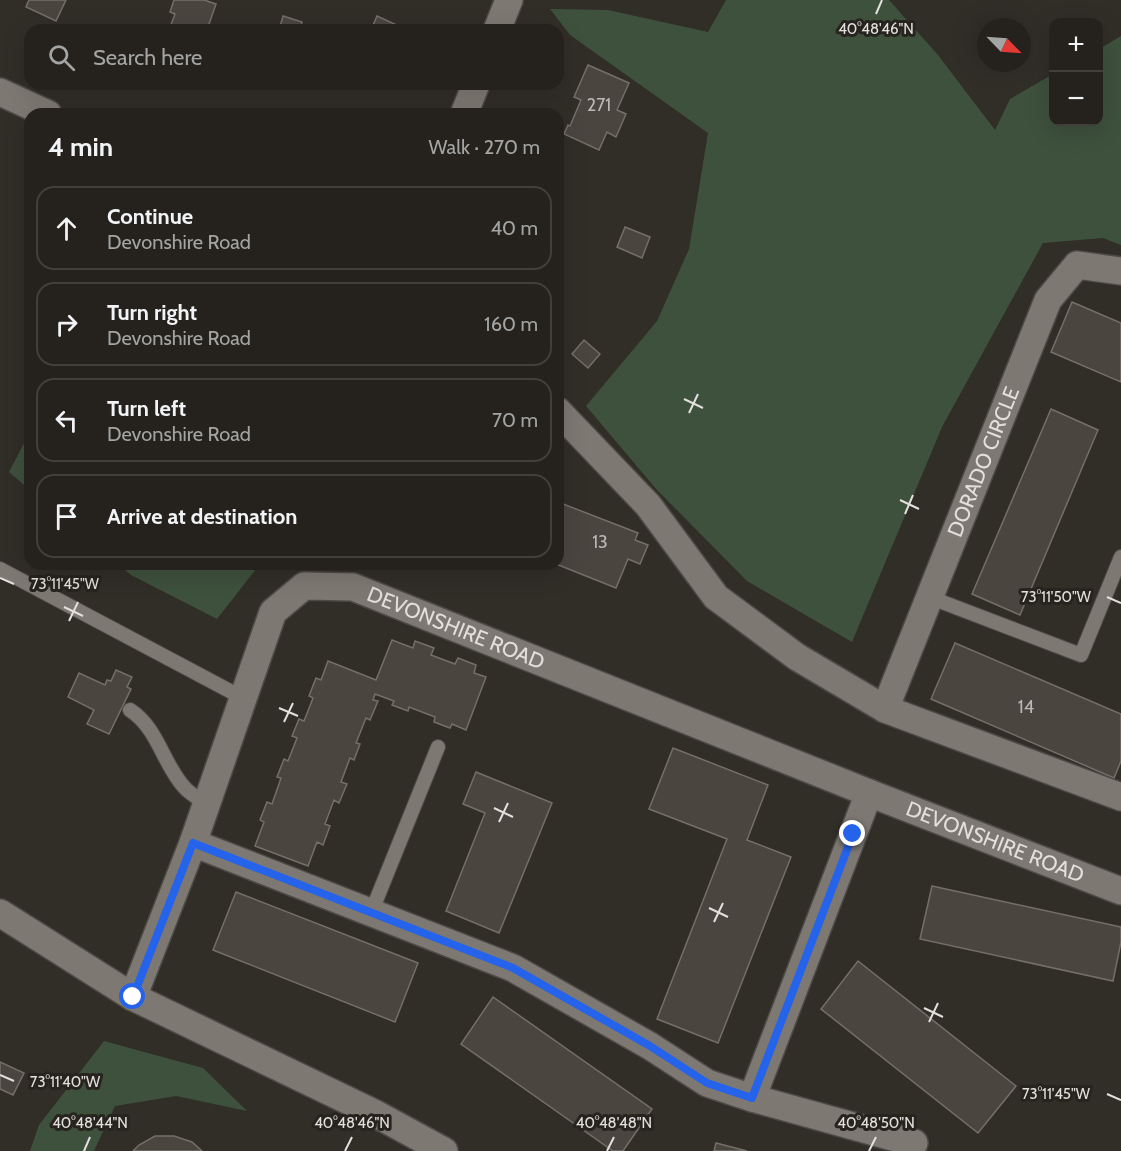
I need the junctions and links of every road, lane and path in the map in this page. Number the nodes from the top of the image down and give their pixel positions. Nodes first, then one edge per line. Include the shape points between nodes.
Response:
1 (509, 0) edge
2 (499, 24) edge
3 (474, 90) edge
4 (0, 92) edge
5 (35, 108) edge
6 (466, 108) edge
7 (1121, 271) edge
8 (564, 417) edge
9 (1121, 557) edge
10 (0, 569) edge
11 (929, 597) junction
12 (243, 698) junction
13 (885, 709) junction
14 (130, 710) dead end
15 (438, 747) dead end
16 (869, 793) junction
17 (1121, 797) edge
18 (207, 804) junction
19 (193, 843) junction
20 (1121, 891) edge
21 (0, 913) edge
22 (371, 913) junction
23 (133, 997) junction
24 (752, 1098) junction
25 (914, 1143) dead end
26 (444, 1151) edge

1 - 2 street
3 - 6 street
4 - 5 street
7 - 11 street, DORADO CIRCLE via 1077,265 1048,300
8 - 13 street via 648,505 716,597 797,657
9 - 11 lane via 1081,655
10 - 12 lane
11 - 13 street, DORADO CIRCLE
12 - 16 street, DEVONSHIRE ROAD via 273,612 304,586 353,587
12 - 18 street, DEVONSHIRE ROAD
13 - 17 street
14 - 18 lane via 156,739 183,786
15 - 22 lane
16 - 20 street, DEVONSHIRE ROAD
16 - 24 street
18 - 19 street, DEVONSHIRE ROAD
19 - 22 street
19 - 23 street, DEVONSHIRE ROAD
21 - 23 street
22 - 24 street via 513,968 707,1083
23 - 26 street
24 - 25 street

